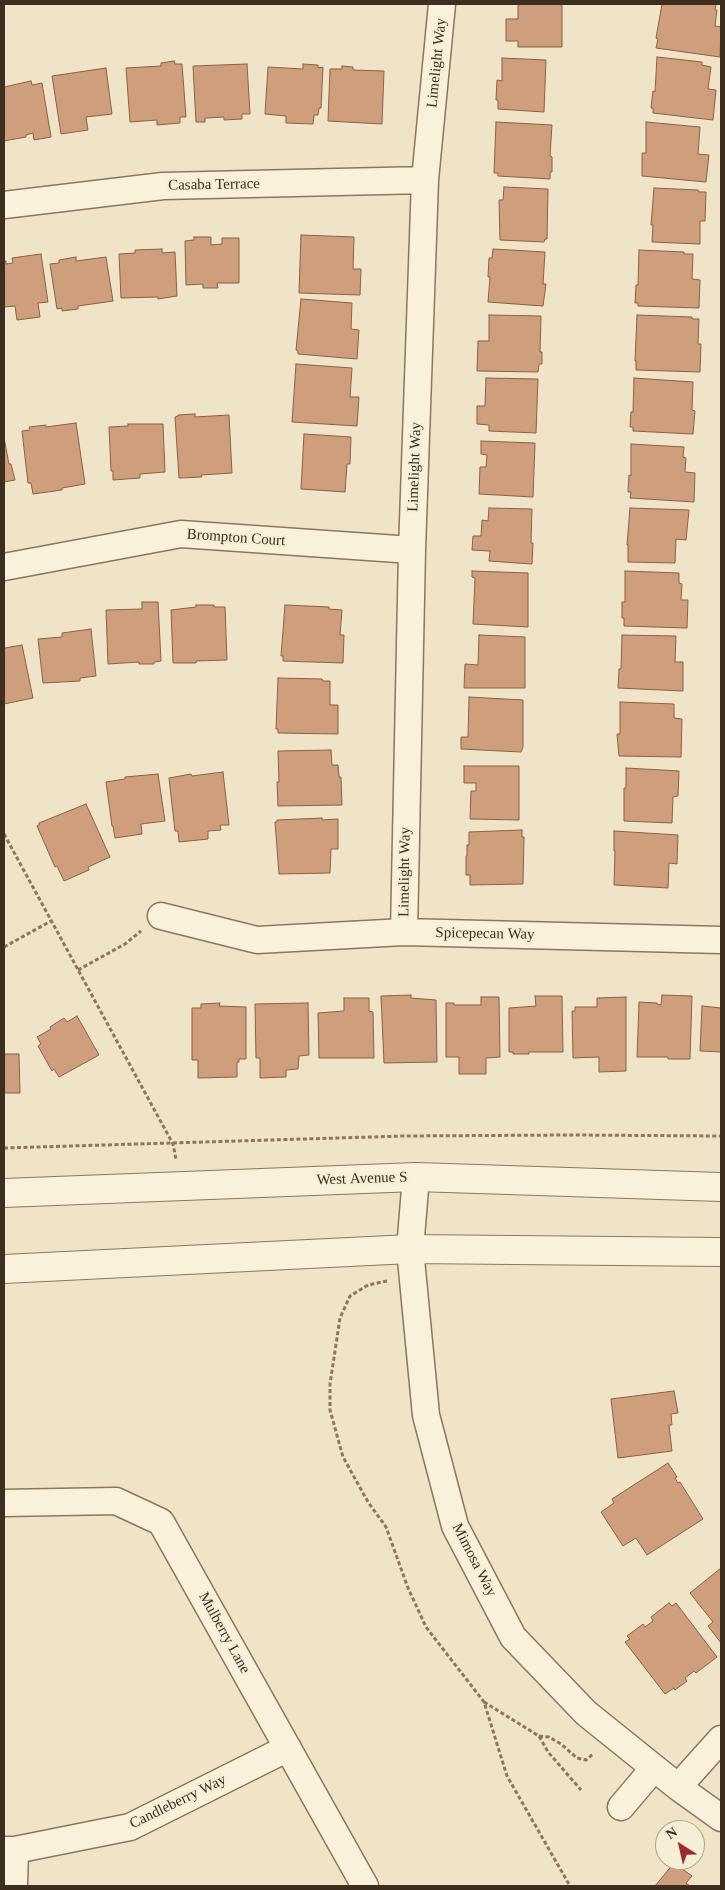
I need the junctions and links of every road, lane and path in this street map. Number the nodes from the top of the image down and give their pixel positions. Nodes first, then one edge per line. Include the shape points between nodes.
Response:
1 (442, 4) edge
2 (425, 180) junction
3 (4, 205) edge
4 (412, 550) junction
5 (4, 566) edge
6 (4, 834) edge
7 (161, 916) joint
8 (51, 921) junction
9 (404, 932) junction
10 (721, 940) edge
11 (4, 947) edge
12 (78, 970) junction
13 (721, 1136) edge
14 (173, 1144) junction
15 (4, 1148) edge
16 (416, 1177) junction
17 (183, 1186) junction
18 (721, 1187) edge
19 (4, 1193) edge
20 (410, 1249) junction
21 (721, 1252) edge
22 (4, 1269) edge
23 (413, 1277) junction
24 (4, 1503) edge
25 (484, 1702) junction
26 (612, 1734) junction
27 (539, 1736) junction
28 (721, 1740) edge
29 (288, 1748) junction
30 (654, 1768) junction
31 (678, 1788) junction
32 (582, 1790) dead end
33 (621, 1807) dead end
34 (721, 1818) edge
35 (9, 1850) edge
36 (14, 1886) edge
37 (365, 1886) edge
38 (570, 1886) edge

1 - 2 street, Limelight Way
2 - 3 street, Casaba Terrace via 162,186
2 - 4 street, Limelight Way
4 - 5 street, Brompton Court via 181,534
4 - 9 street, Limelight Way
6 - 8 path
7 - 9 street, Spicepecan Way via 257,940
7 - 12 path via 125,944
8 - 11 path
8 - 12 path
9 - 10 street, Spicepecan Way
12 - 14 path
13 - 14 path via 404,1136
14 - 15 path
14 - 17 path
16 - 17 street, West Avenue S
16 - 18 street, West Avenue S
16 - 20 street, Mimosa Way
17 - 19 street, West Avenue S
20 - 21 street
20 - 22 street
20 - 23 street, Mimosa Way
23 - 25 path via 368,1285 350,1296 340,1318 330,1384 330,1410 343,1457 386,1527 426,1627
23 - 26 street, Mimosa Way via 426,1416 455,1526 513,1637 586,1713
24 - 29 street, Mulberry Lane via 116,1501 161,1522
25 - 27 path
25 - 38 path via 507,1776
26 - 27 path via 586,1760 577,1758 549,1737
26 - 30 street, Mimosa Way
27 - 32 path via 548,1752
28 - 31 street
29 - 35 street, Candleberry Way via 130,1827
29 - 37 street, Mulberry Lane
30 - 31 street, Mimosa Way
30 - 33 street
31 - 34 street, Mimosa Way
35 - 36 street

